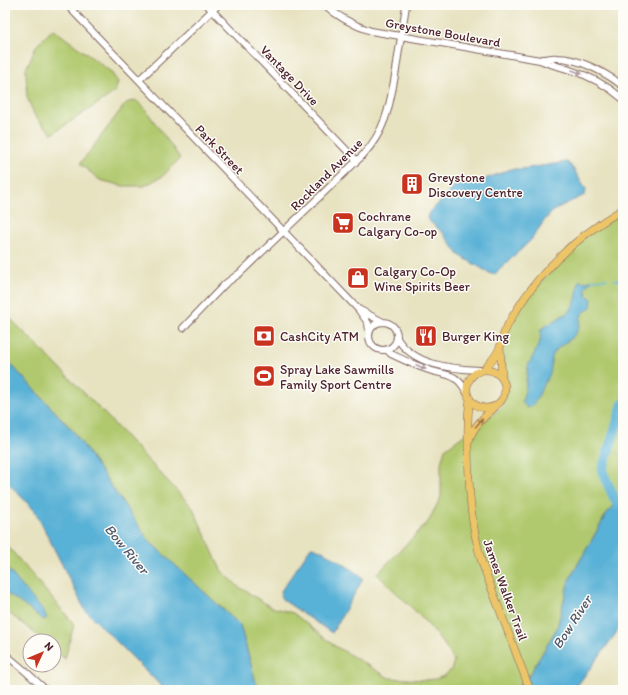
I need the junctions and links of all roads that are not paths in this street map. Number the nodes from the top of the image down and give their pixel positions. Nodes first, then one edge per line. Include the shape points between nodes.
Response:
1 (67, 5) edge
2 (207, 5) edge
3 (218, 5) edge
4 (325, 5) edge
5 (406, 5) edge
6 (212, 10) junction
7 (401, 36) junction
8 (540, 60) junction
9 (139, 80) junction
10 (623, 86) edge
11 (622, 96) edge
12 (357, 161) junction
13 (623, 209) edge
14 (283, 232) junction
15 (358, 308) junction
16 (383, 322) junction
17 (183, 328) dead end
18 (369, 333) junction
19 (397, 338) junction
20 (500, 347) junction
21 (387, 350) junction
22 (482, 370) junction
23 (502, 379) junction
24 (469, 396) junction
25 (498, 404) junction
26 (468, 447) junction
27 (5, 654) edge
28 (46, 690) edge
29 (530, 690) edge

1 - 9 street, Park Street
2 - 6 street, Vantage Drive
3 - 6 street
4 - 7 street, Greystone Boulevard via 340,17 361,28
5 - 7 street, Rockland Avenue
6 - 9 street
6 - 12 street, Vantage Drive
7 - 8 street, Greystone Boulevard
7 - 12 street, Rockland Avenue via 386,118 376,140
8 - 10 street, Greystone Boulevard via 558,58 576,62
8 -> 11 street, Greystone Boulevard via 588,76
9 - 14 street, Park Street
12 - 14 street, Rockland Avenue
13 - 20 main road via 584,235 544,273 511,318
14 - 15 street, Park Street
14 - 17 street, Rockland Avenue
15 - 16 street, Park Street
15 - 18 street, Park Street via 368,323
16 - 18 street via 375,325
16 - 19 street via 391,324 397,332
18 - 21 street via 372,346 379,350
19 - 21 street via 394,346
19 - 22 street via 404,349 427,361 445,366
20 - 22 main road via 492,361
20 - 23 main road
21 -> 24 street via 424,369 455,377
22 - 23 main road via 494,371
22 - 24 main road via 469,381
23 - 25 main road via 504,395
24 - 25 main road via 474,404 480,407
24 - 26 main road, James Walker Trail
26 -> 25 main road, James Walker Trail via 477,424
26 - 29 main road, James Walker Trail via 469,498 476,543
27 - 28 street

